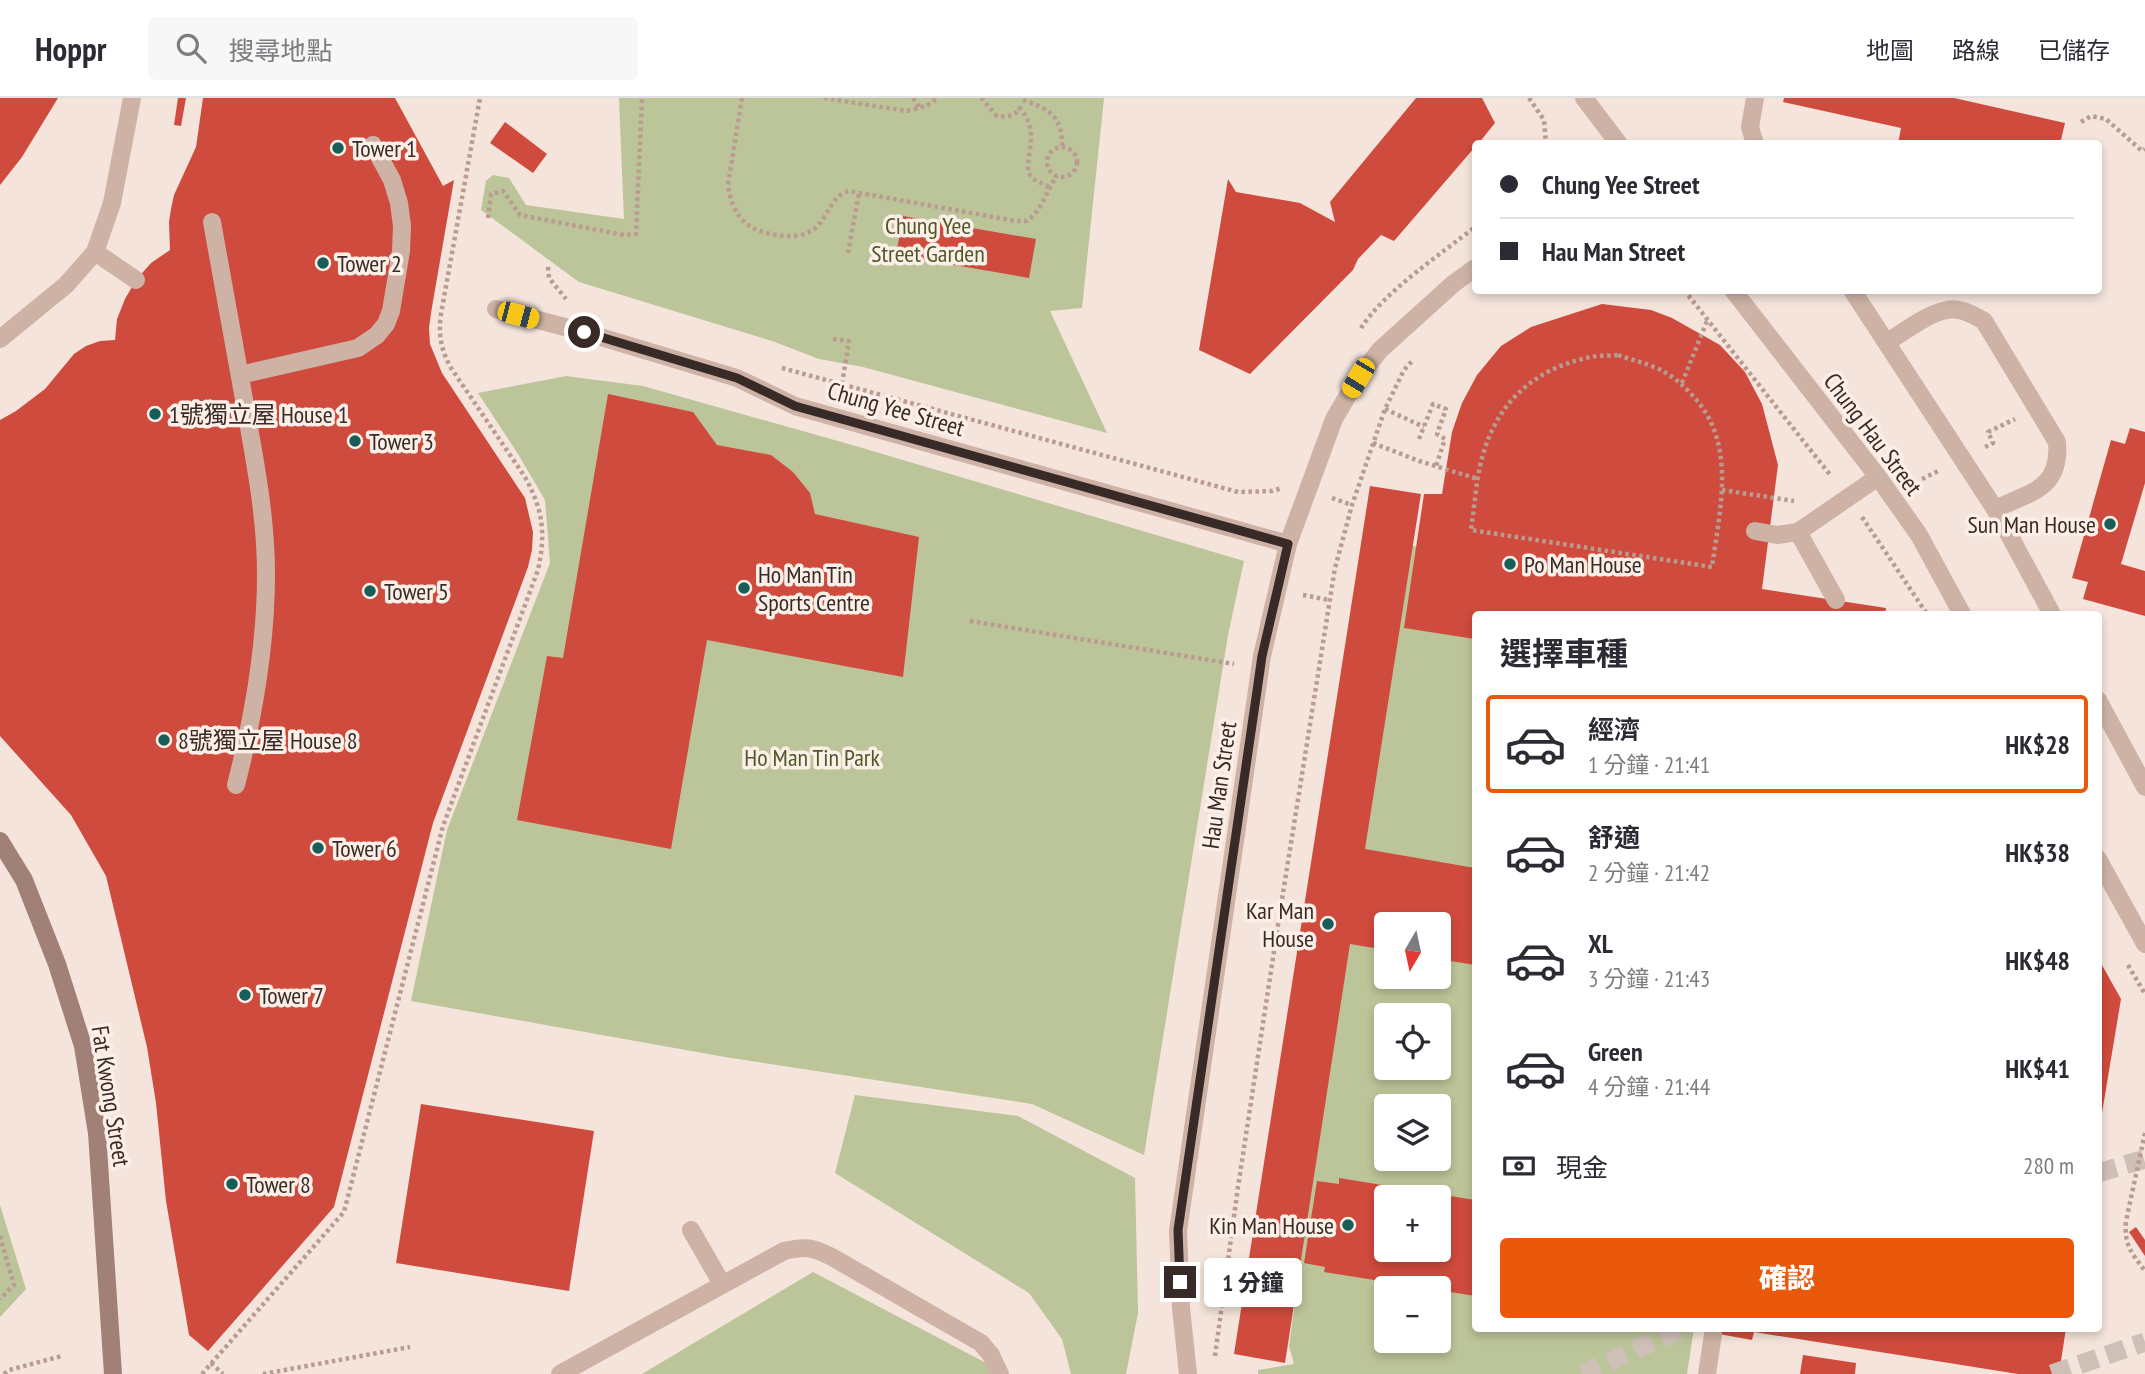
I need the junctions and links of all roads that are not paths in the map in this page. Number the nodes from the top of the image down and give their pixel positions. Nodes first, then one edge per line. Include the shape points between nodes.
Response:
1 (132, 98) edge
2 (1584, 98) edge
3 (1755, 98) edge
4 (1616, 140) edge
5 (1754, 140) edge
6 (373, 145) dead end
7 (212, 222) dead end
8 (95, 252) junction
9 (1472, 270) edge
10 (136, 280) dead end
11 (1736, 294) edge
12 (1855, 294) edge
13 (496, 309) dead end
14 (0, 339) edge
15 (1888, 342) junction
16 (240, 375) junction
17 (1878, 477) junction
18 (1996, 509) junction
19 (1755, 531) dead end
20 (1798, 532) junction
21 (1288, 544) junction
22 (1836, 600) dead end
23 (1960, 611) edge
24 (2050, 611) edge
25 (2102, 707) edge
26 (236, 785) dead end
27 (2145, 787) edge
28 (0, 841) edge
29 (2102, 866) edge
30 (2145, 944) edge
31 (691, 1230) dead end
32 (722, 1284) junction
33 (1713, 1334) dead end
34 (113, 1374) edge
35 (560, 1374) edge
36 (1000, 1374) edge
37 (1188, 1374) edge
38 (1707, 1374) edge

1 - 8 street via 112,203
2 - 4 street
3 - 5 street via 1750,127
6 - 16 street via 392,180 402,226 386,324 358,348
7 - 16 street
8 - 10 street
8 - 14 street via 66,285
9 - 21 street, Hau Man Street via 1380,350 1358,378 1334,419
11 - 17 street, Chung Hau Street
12 - 15 street
13 - 21 street, Chung Yee Street via 737,378 795,406
15 - 18 street
15 - 18 street via 1949,309 1984,321 2057,442 2058,458 2046,485
16 - 26 street via 264,519 266,573 259,680
17 - 20 street
17 - 23 street, Chung Hau Street via 1919,535
18 - 24 street
19 - 20 street
20 - 22 street
21 - 37 street, Hau Man Street via 1262,656 1178,1230
25 - 27 street
28 - 34 main road, Fat Kwong Street via 24,880 83,1046 97,1133
29 - 30 street
31 - 32 street
32 - 35 street
32 - 36 street via 784,1251 815,1249 981,1343
33 - 38 street

